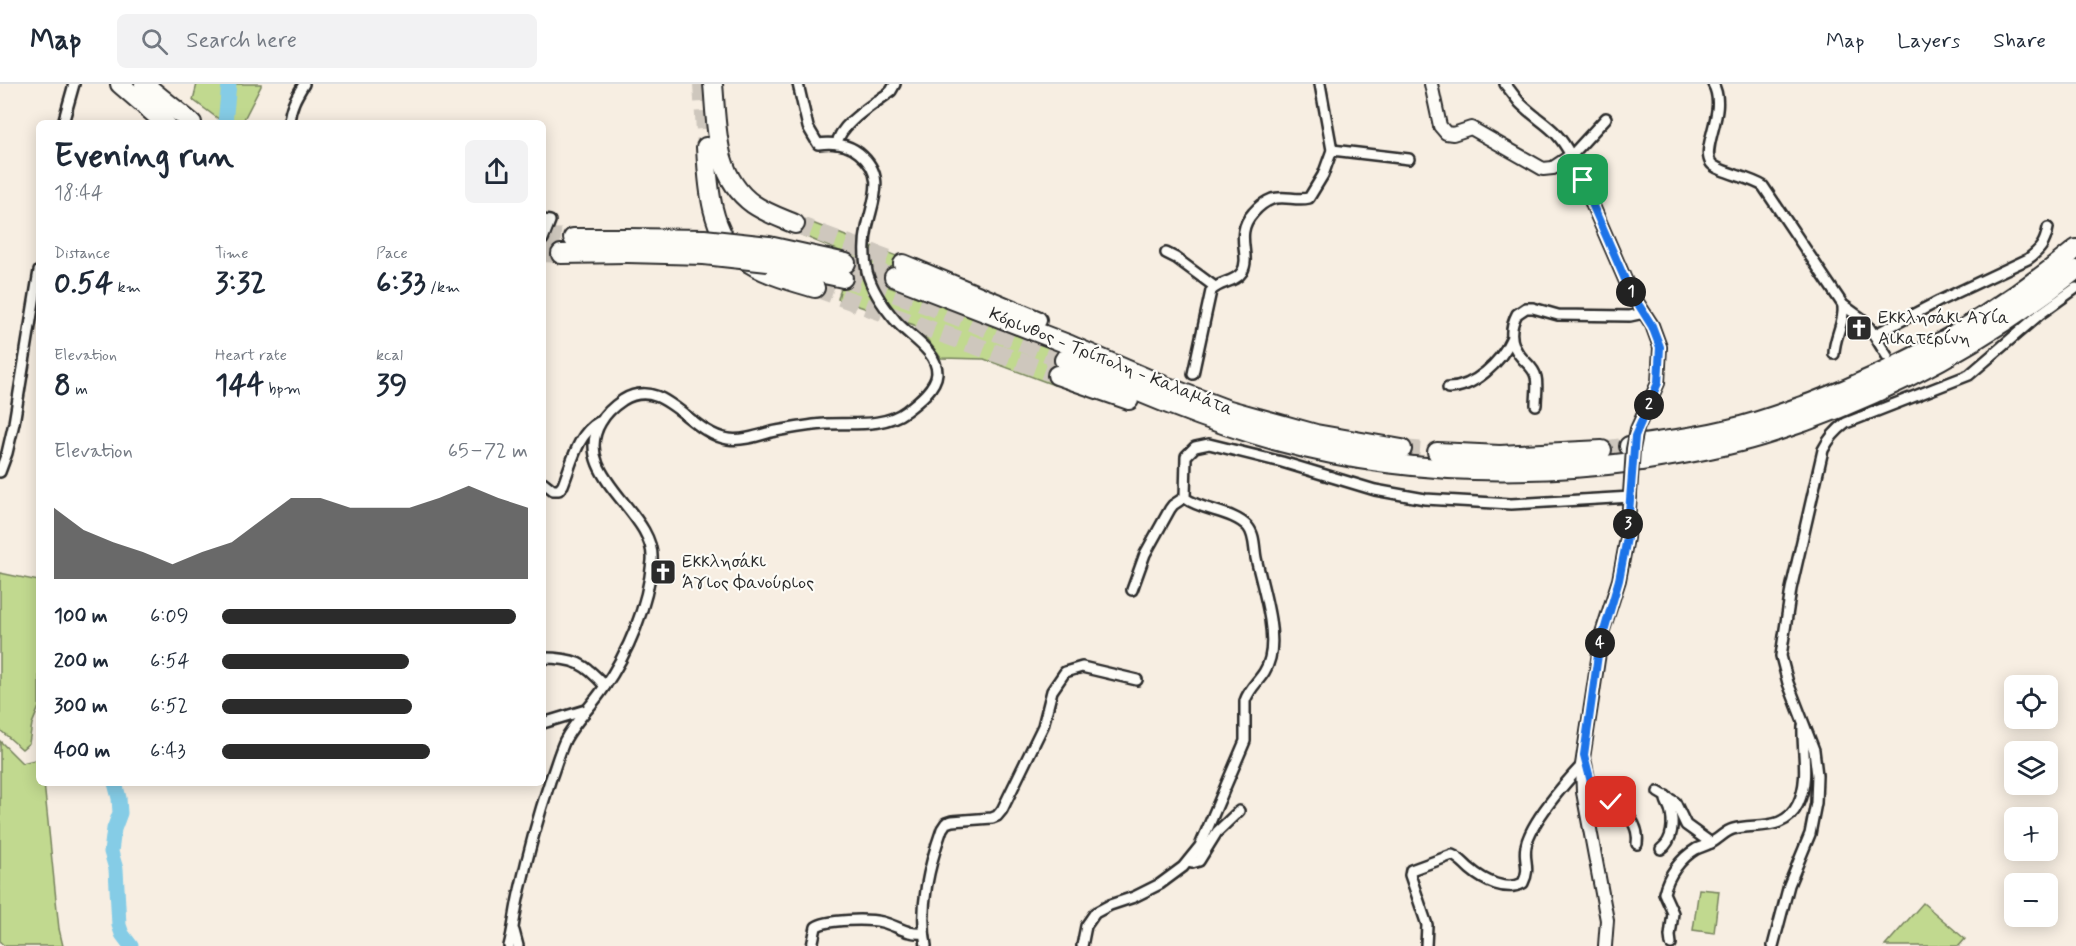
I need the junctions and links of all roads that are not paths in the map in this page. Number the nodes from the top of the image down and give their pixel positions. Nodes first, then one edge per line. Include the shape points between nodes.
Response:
1 (74, 84) edge
2 (120, 84) edge
3 (144, 84) edge
4 (304, 84) edge
5 (713, 84) edge
6 (798, 84) edge
7 (895, 84) edge
8 (1320, 84) edge
9 (1431, 84) edge
10 (1505, 84) edge
11 (1713, 84) edge
12 (1606, 118) dead end
13 (64, 120) edge
14 (162, 120) edge
15 (188, 120) edge
16 (289, 120) edge
17 (837, 144) junction
18 (706, 147) tunnel mouth
19 (1332, 150) junction
20 (1571, 156) junction
21 (1409, 159) dead end
22 (546, 220) edge
23 (795, 224) tunnel mouth
24 (2048, 228) dead end
25 (546, 231) edge
26 (573, 238) tunnel mouth
27 (627, 245) junction
28 (2076, 249) edge
29 (1166, 253) dead end
30 (561, 254) tunnel mouth
31 (899, 270) tunnel mouth
32 (2076, 270) edge
33 (845, 271) tunnel mouth
34 (1215, 286) junction
35 (815, 288) tunnel mouth
36 (2076, 288) edge
37 (36, 289) edge
38 (1842, 305) junction
39 (1644, 313) junction
40 (1874, 335) junction
41 (1511, 339) junction
42 (1834, 354) dead end
43 (1887, 356) dead end
44 (1061, 368) tunnel mouth
45 (1192, 374) dead end
46 (1448, 388) dead end
47 (1902, 388) dead end
48 (1907, 400) junction
49 (1536, 405) dead end
50 (601, 421) junction
51 (1629, 446) tunnel mouth
52 (1402, 449) tunnel mouth
53 (1602, 450) tunnel mouth
54 (1437, 452) tunnel mouth
55 (0, 472) edge
56 (546, 484) edge
57 (1185, 497) junction
58 (1631, 497) junction
59 (1132, 590) dead end
60 (546, 658) edge
61 (1137, 680) dead end
62 (605, 686) junction
63 (586, 710) junction
64 (1803, 720) junction
65 (546, 722) edge
66 (1583, 760) junction
67 (1239, 812) dead end
68 (1637, 844) dead end
69 (1707, 844) junction
70 (1661, 849) dead end
71 (1188, 862) junction
72 (514, 928) junction
73 (924, 933) junction
74 (1671, 944) dead end
75 (509, 946) edge
76 (518, 946) edge
77 (812, 946) edge
78 (926, 946) edge
79 (1082, 946) edge
80 (1426, 946) edge
81 (1605, 946) edge
82 (1773, 946) edge

1 - 13 street
2 - 14 highway
3 - 15 highway
4 - 16 street via 295,98
5 - 23 highway via 717,136 729,175 753,203
6 - 17 street via 808,127 818,144
7 - 17 street via 844,128
8 - 19 street
9 - 20 street via 1440,126 1446,133 1471,128 1543,169 1553,168
10 - 20 street via 1521,104 1555,131
11 - 38 street via 1719,100 1708,153 1710,162 1763,186
12 - 20 street
17 - 50 street via 854,149 871,166 876,183 865,244 871,283 884,307 933,357 935,382 926,394 905,413 881,421 819,424 743,439 726,439 703,429 660,397 643,393 621,401
18 - 35 highway via 713,209 733,249 741,258 765,270
19 - 21 street
19 - 34 street via 1309,198 1278,197 1250,216 1243,230 1241,274
20 - 39 street via 1630,291
22 - 25 street via 550,221
24 - 40 street via 2046,242 2028,259
26 - 27 highway
27 - 30 highway
27 - 33 highway, bridge via 704,255 768,254
28 - 51 highway via 2032,284 1959,332 1862,381 1757,421
29 - 34 street
31 - 52 highway, Κόρινθος - Τρίπολη - Καλαμάτα via 1008,306 1226,409 1316,434
32 - 44 highway, Κόρινθος - Τρίπολη - Καλαμάτα via 1952,355 1872,394 1761,436 1707,450 1585,468 1465,471 1312,450 1253,434
34 - 45 street
36 - 48 street via 1969,375
37 - 55 street via 14,423
38 - 40 street via 1861,318
38 - 42 street via 1842,325 1834,341
39 - 41 street via 1558,315 1526,308 1514,319
39 - 58 street, bridge via 1660,347 1660,371 1654,395 1637,429
40 - 43 street
41 - 46 street via 1502,356 1486,371 1463,386
41 - 49 street via 1536,377
47 - 48 street
48 - 64 street via 1846,423 1823,450 1800,543 1782,651 1784,670
50 - 56 street via 580,440 559,490
50 - 62 street via 594,447 598,464 646,535 652,554 641,612
53 - 54 highway via 1500,455
57 - 58 street via 1186,456 1195,447 1209,444 1375,490 1425,499 1511,504
57 - 59 street via 1170,509 1145,554
57 - 71 street via 1251,530 1272,645 1265,674 1246,699 1244,745 1202,843
58 - 66 street via 1619,580 1599,648
60 - 62 street via 581,664
61 - 73 street via 1082,666 1065,672 1058,680 1043,726 1002,810 992,818 952,821 942,828 926,880
62 - 63 street
63 - 65 street
63 - 72 street via 564,742 542,806
64 - 69 street via 1805,778 1798,805 1790,816 1773,824 1730,830
64 - 82 street via 1817,762 1816,803 1807,845 1789,885
66 - 68 street via 1593,790 1630,818 1637,831
66 - 80 street via 1533,827 1526,846 1528,867 1523,882 1506,887 1495,884 1452,855 1411,870 1427,924
66 - 81 street via 1583,792 1607,920
67 - 71 street via 1217,832 1199,861
69 - 70 street via 1686,825 1678,807 1662,794 1670,810 1671,832
69 - 74 street via 1678,864 1665,887 1673,913
71 - 79 street via 1147,891 1095,913 1086,926
72 - 75 street
72 - 76 street
73 - 77 street via 914,934 882,922 833,922 816,927
73 - 78 street

